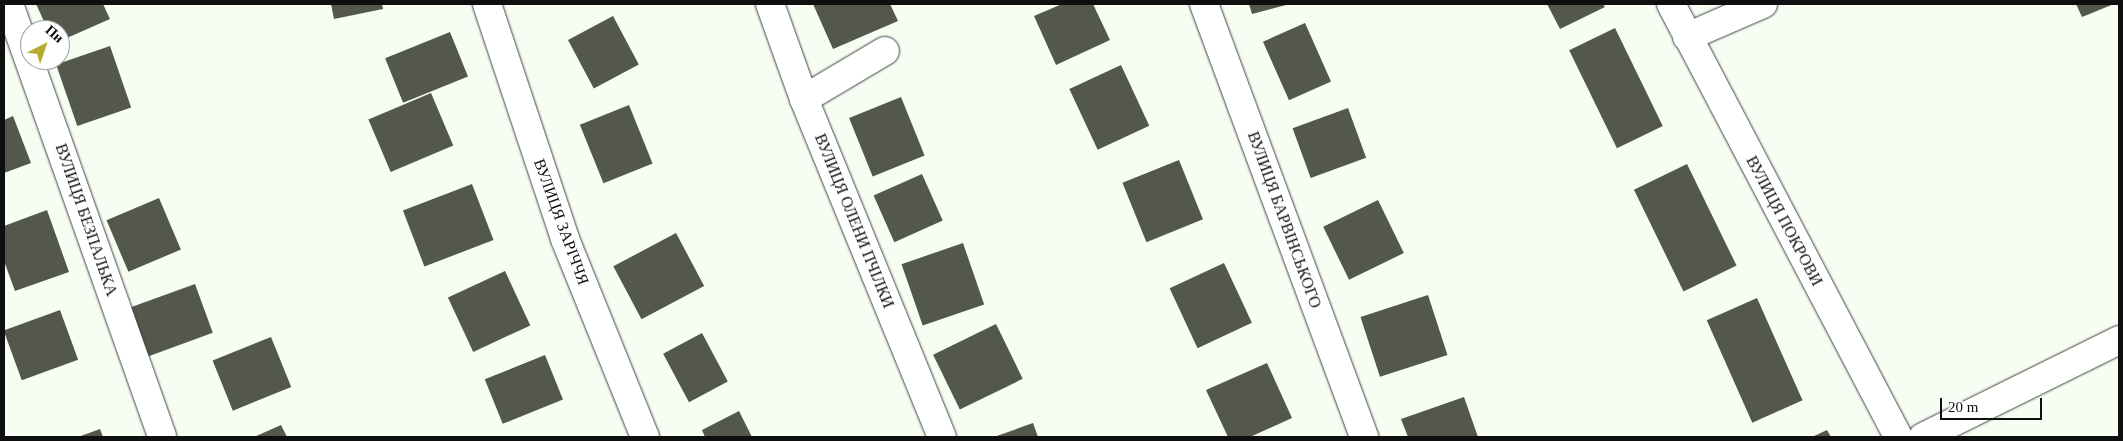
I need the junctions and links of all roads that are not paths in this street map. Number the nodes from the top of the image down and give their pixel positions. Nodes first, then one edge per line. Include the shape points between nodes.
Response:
1 (9, 4) edge
2 (487, 4) edge
3 (770, 4) edge
4 (1204, 4) edge
5 (1671, 4) edge
6 (1763, 4) edge
7 (1687, 37) junction
8 (885, 51) dead end
9 (804, 100) junction
10 (2119, 340) edge
11 (162, 437) edge
12 (645, 437) edge
13 (942, 437) edge
14 (1364, 437) edge
15 (1898, 437) edge
16 (1922, 437) edge

1 - 11 street, ВУЛИЦЯ БЕЗПАЛЬКА
2 - 12 street, ВУЛИЦЯ ЗАРІЧЧЯ via 565,239
3 - 9 street, ВУЛИЦЯ ОЛЕНИ ПЧІЛКИ
4 - 14 street, ВУЛИЦЯ БАРВІНСЬКОГО
5 - 7 street, ВУЛИЦЯ ПОКРОВИ
6 - 7 street
7 - 15 street, ВУЛИЦЯ ПОКРОВИ
8 - 9 street
9 - 13 street, ВУЛИЦЯ ОЛЕНИ ПЧІЛКИ
10 - 16 street

